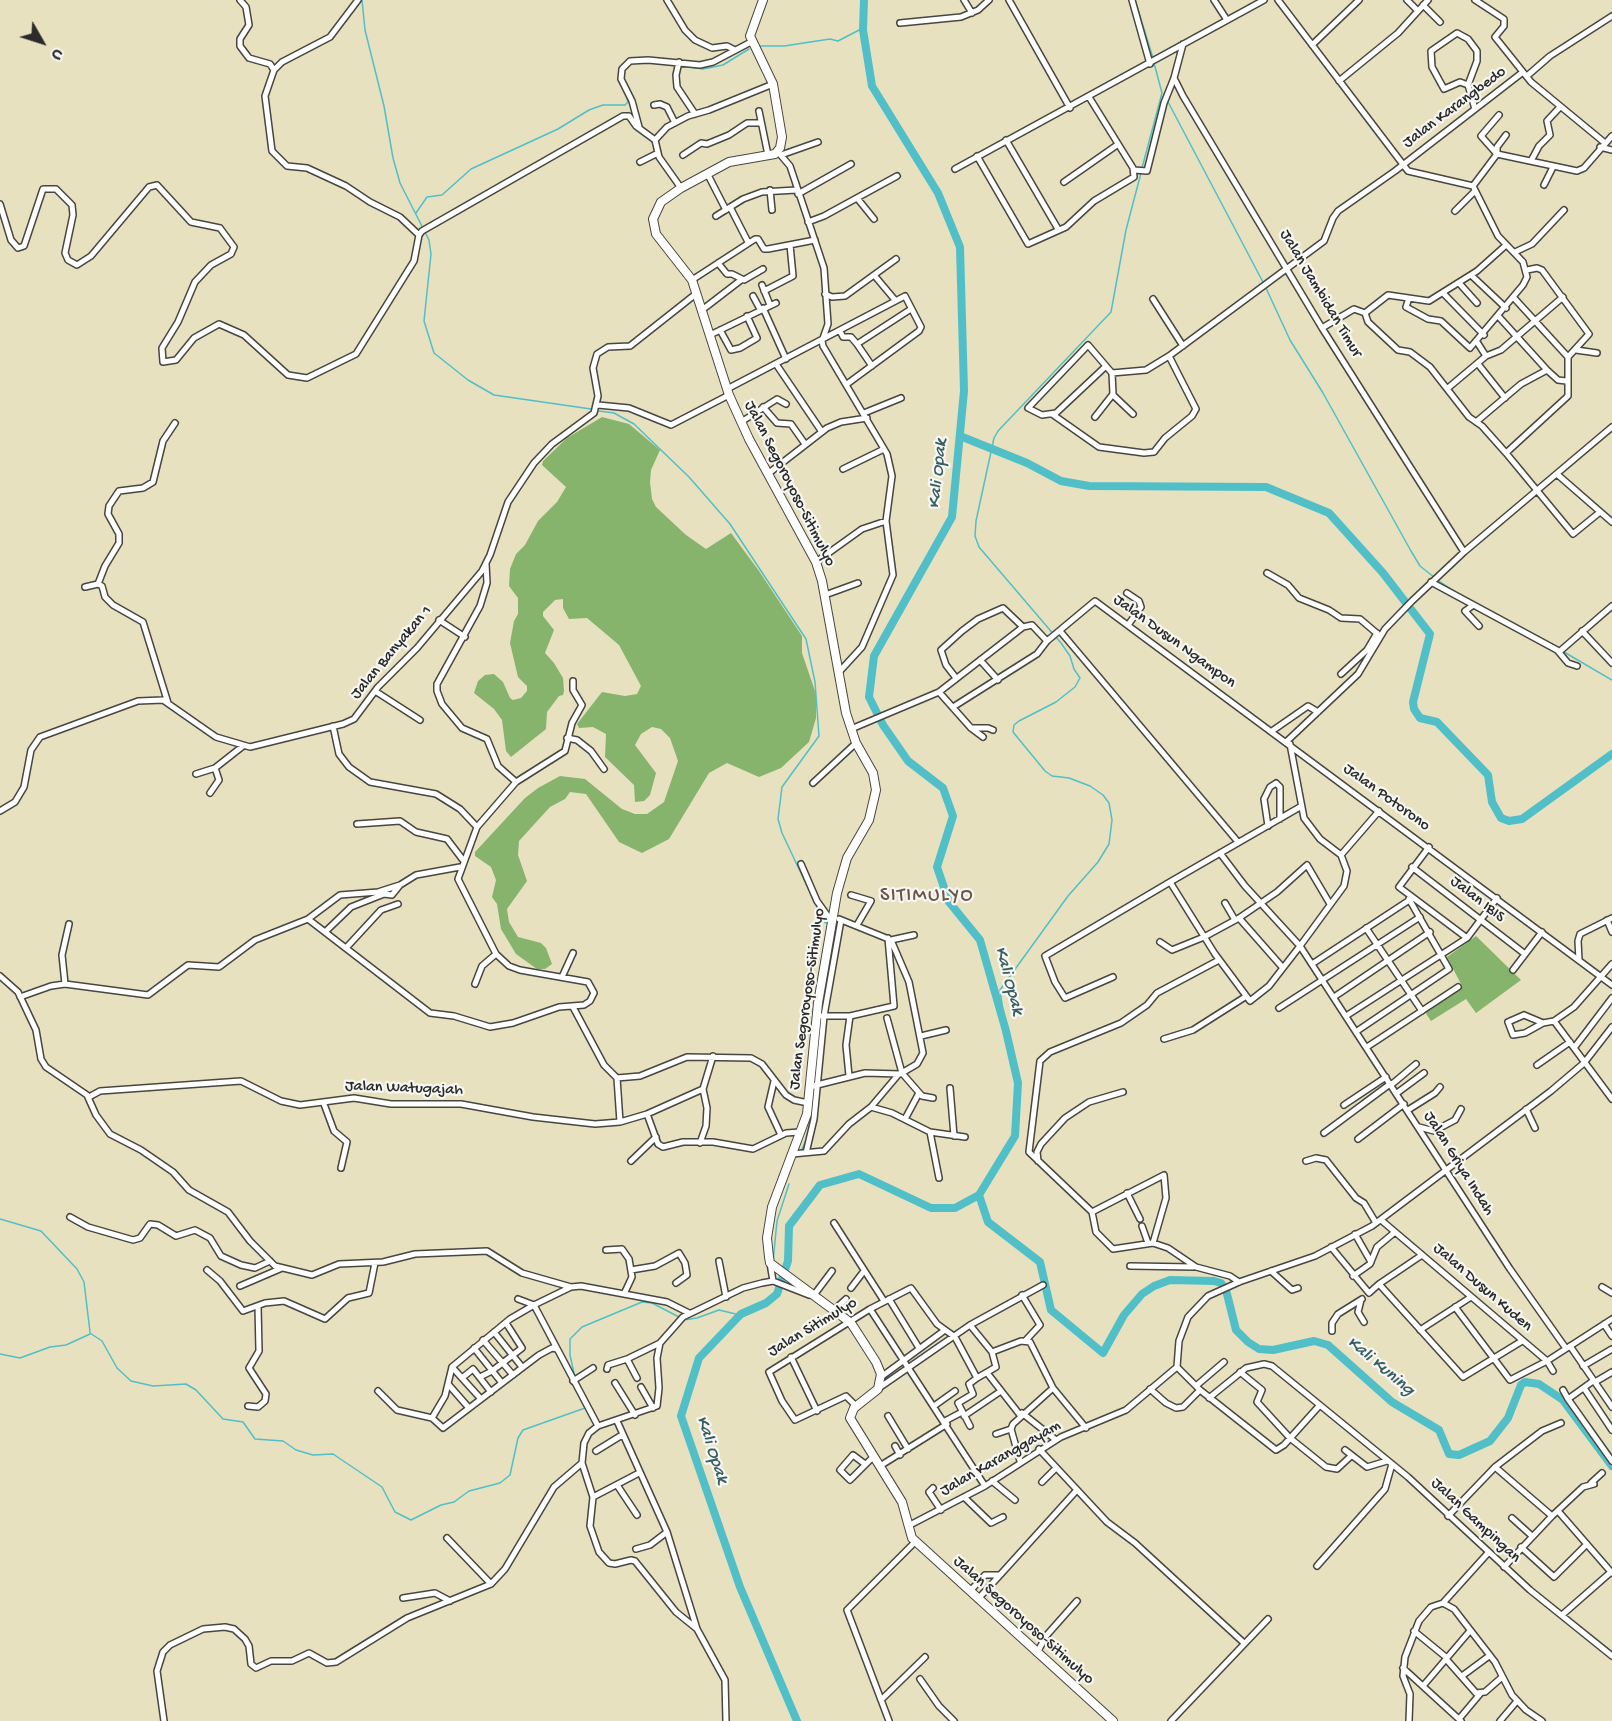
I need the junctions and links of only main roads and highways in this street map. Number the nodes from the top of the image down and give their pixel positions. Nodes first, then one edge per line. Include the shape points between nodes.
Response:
1 (763, 0) edge
2 (1113, 1721) edge

1 - 2 main road, Jalan Segoroyoso-Sitimulyo via 751,30 751,42 773,84 782,137 780,153 737,160 681,188 658,206 653,225 692,280 741,422 816,562 850,729 873,773 876,798 869,820 847,858 831,923 813,1087 769,1220 767,1249 772,1265 851,1323 876,1362 881,1377 878,1389 851,1412 851,1423 902,1502 915,1542

